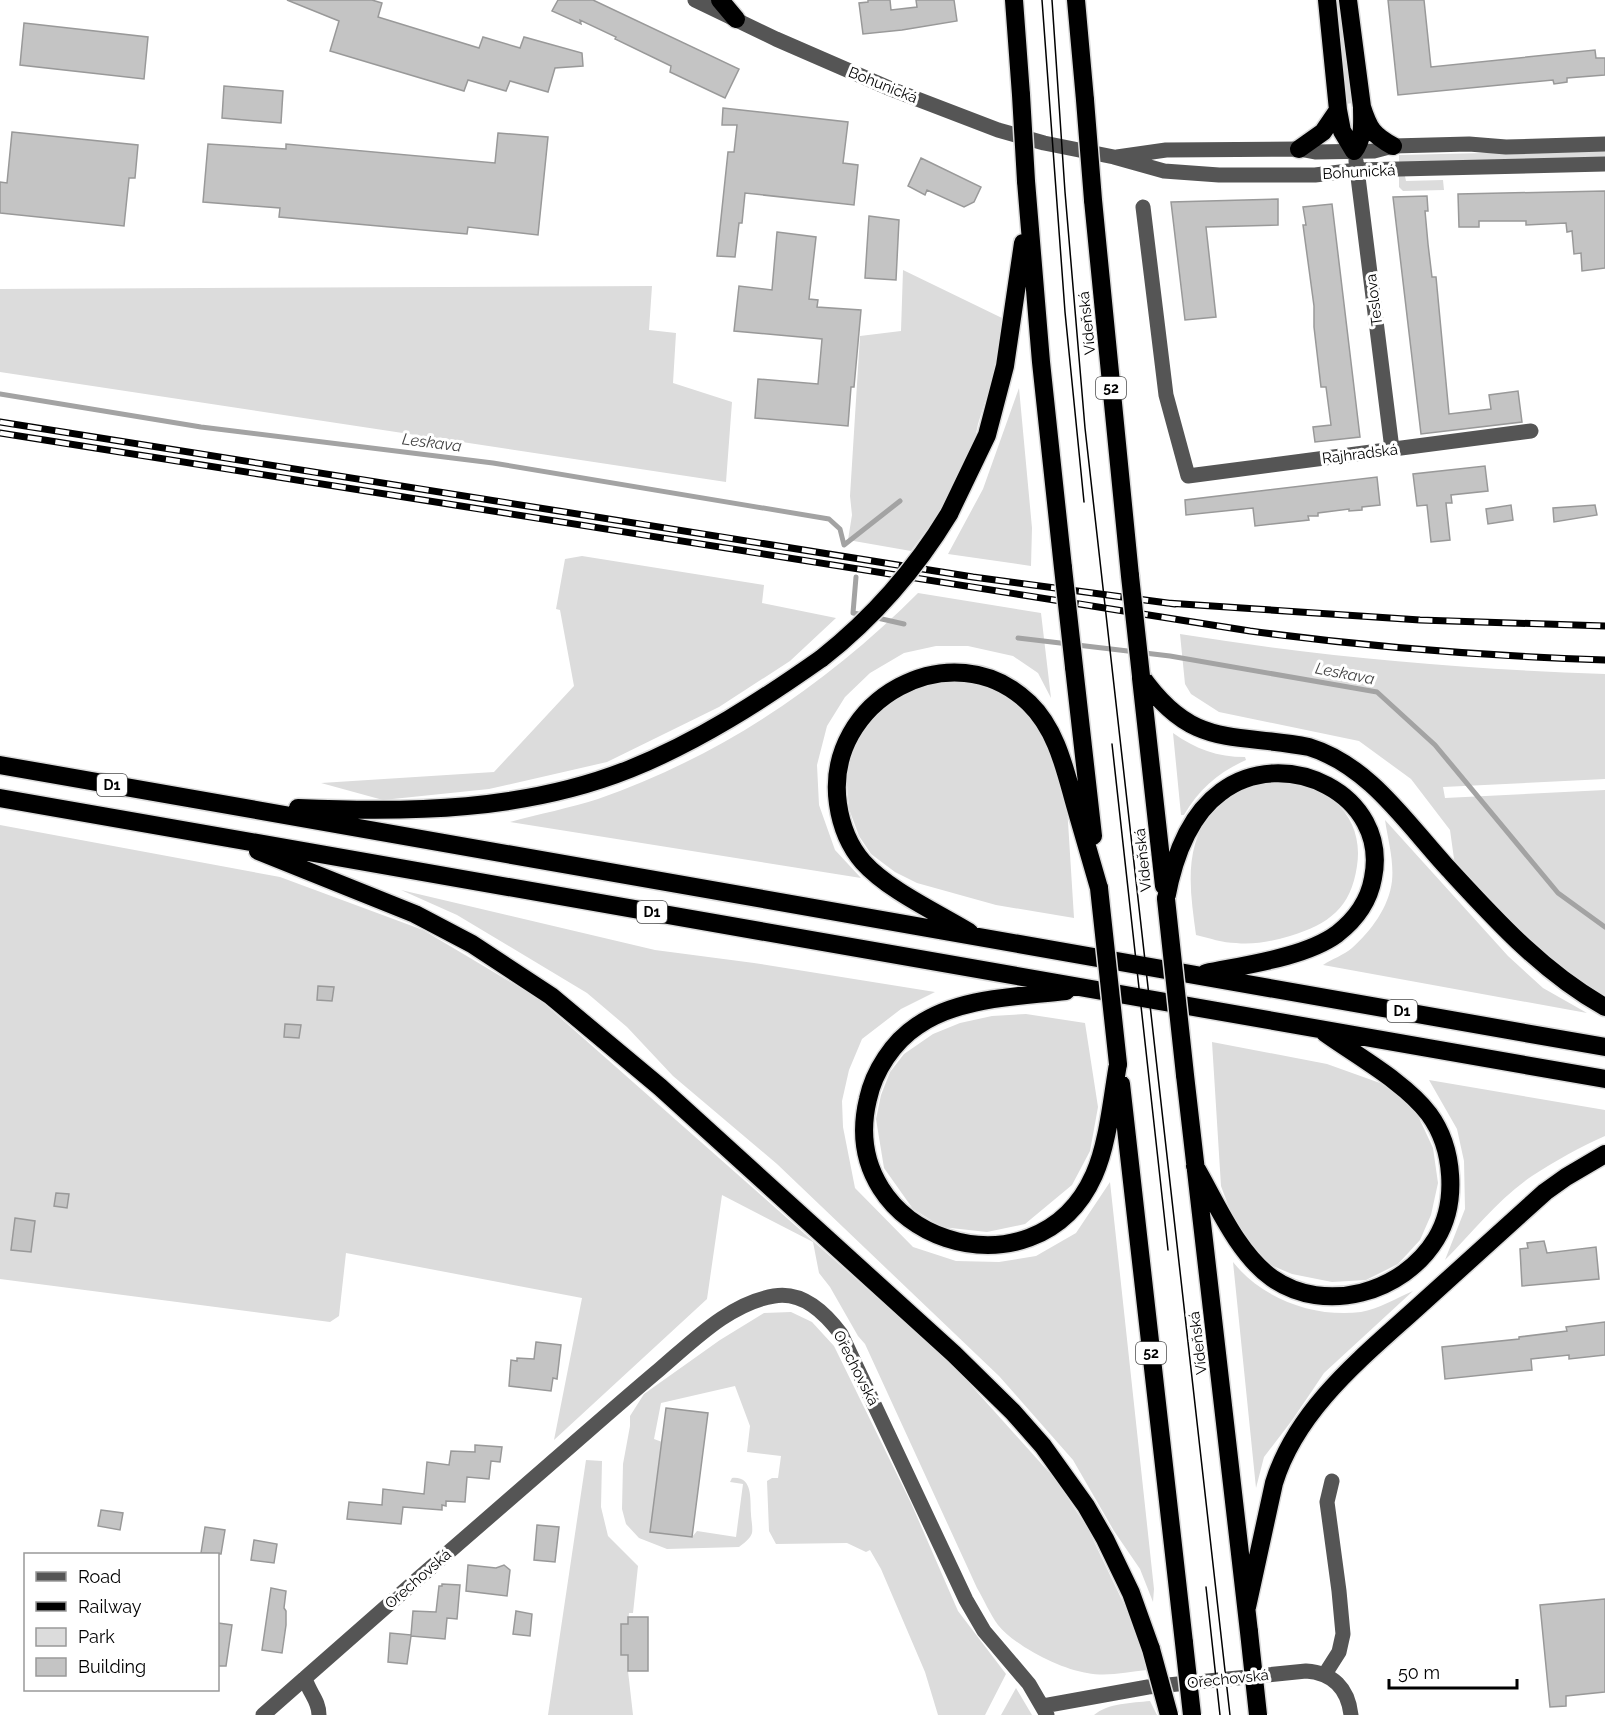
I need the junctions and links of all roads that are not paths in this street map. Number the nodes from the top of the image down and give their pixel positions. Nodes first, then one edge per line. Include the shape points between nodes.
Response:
1 (695, 0) edge
2 (720, 0) edge
3 (1014, 0) edge
4 (1076, 0) edge
5 (1327, 0) edge
6 (1348, 0) edge
7 (736, 20) junction
8 (1362, 107) junction
9 (1338, 110) junction
10 (1605, 144) edge
11 (1394, 146) junction
12 (1299, 149) junction
13 (1354, 151) junction
14 (1114, 157) junction
15 (1605, 164) edge
16 (1357, 170) junction
17 (1028, 202) junction
18 (1143, 207) dead end
19 (1531, 431) dead end
20 (1392, 450) junction
21 (1141, 676) junction
22 (0, 765) edge
23 (0, 798) edge
24 (224, 805) junction
25 (220, 836) junction
26 (1099, 888) junction
27 (1166, 899) junction
28 (978, 937) junction
29 (1199, 975) junction
30 (1085, 988) junction
31 (1605, 1007) edge
32 (1319, 1030) junction
33 (1605, 1047) edge
34 (1118, 1064) junction
35 (1605, 1079) edge
36 (1605, 1154) edge
37 (1195, 1166) junction
38 (1332, 1481) dead end
39 (1247, 1607) junction
40 (1325, 1674) junction
41 (305, 1678) junction
42 (1045, 1711) edge
43 (263, 1715) edge
44 (319, 1715) edge
45 (1168, 1715) edge
46 (1192, 1715) edge
47 (1258, 1715) edge
48 (1351, 1715) edge

1 - 7 street, Bohunická
2 - 7 highway
3 - 17 highway, 52, bridge
4 - 21 highway, Vídeňská / 52, bridge
5 - 9 highway
6 - 8 highway
7 - 14 street, Bohunická via 891,89 998,130
8 - 11 highway via 1373,133
8 - 13 highway via 1361,137
9 - 12 highway via 1323,132
9 - 13 highway via 1342,131
10 - 11 street, Bohunická
11 - 13 street, Bohunická
12 - 13 street, Bohunická
12 - 14 street, Bohunická via 1166,150
13 - 16 street, Teslova
14 - 16 street, Bohunická via 1182,174 1315,175
15 - 16 street, Bohunická
16 - 20 street, Teslova
17 - 24 highway, bridge via 1005,366 987,435 949,514 919,560 884,603 822,658 737,715 664,754 628,770 551,793 481,806 437,809 352,811
17 - 26 highway, 52, bridge via 1041,362
18 - 20 street, Rajhradská via 1167,395 1188,476
19 - 20 street, Rajhradská
21 - 27 highway, Vídeňská / 52
21 - 31 highway via 1175,714 1202,731 1228,738 1309,747 1347,764 1378,790 1523,946
22 - 24 highway, D1
23 - 25 highway, D1
24 - 28 highway, D1
25 - 30 highway, D1
25 - 45 highway, bridge via 415,914 472,944 551,996 660,1088 954,1354 1043,1446 1105,1539 1131,1593
26 - 28 highway via 1064,765 1038,712 1006,686 984,677 942,673 916,679 880,699 853,729 838,768 839,812 854,850 872,871
26 - 34 highway, 52, bridge
27 - 29 highway via 1176,861 1193,825 1220,792 1246,778 1275,773 1317,780 1353,805 1368,829 1375,857 1372,886 1348,924 1312,947
27 - 37 highway, Vídeňská / 52, bridge
28 - 29 highway, D1
29 - 33 highway, D1
30 - 32 highway, D1
30 - 34 highway via 951,1009 905,1036 876,1074 866,1108 865,1143 875,1177 907,1218 954,1242 1013,1242 1040,1232 1076,1204 1095,1174
32 - 35 highway, D1
32 - 37 highway via 1409,1092 1440,1133 1450,1167 1450,1195 1441,1230 1419,1260 1398,1278 1361,1293 1335,1297 1295,1290 1272,1278 1251,1258
34 - 46 highway, 52, bridge
36 - 39 highway via 1537,1199 1350,1369 1299,1429 1274,1483
37 - 39 highway, Vídeňská / 52
38 - 40 street via 1327,1502 1343,1634 1339,1652
39 - 47 highway, Vídeňská / 52, bridge
40 - 42 street, Ořechovská via 1306,1671 1148,1687
40 - 48 street via 1344,1690
41 - 42 street, Ořechovská via 694,1341 737,1310 782,1295 807,1302 831,1320 841,1334 966,1600 984,1631 1029,1684
41 - 43 street, Ořechovská
41 - 44 street via 319,1705

